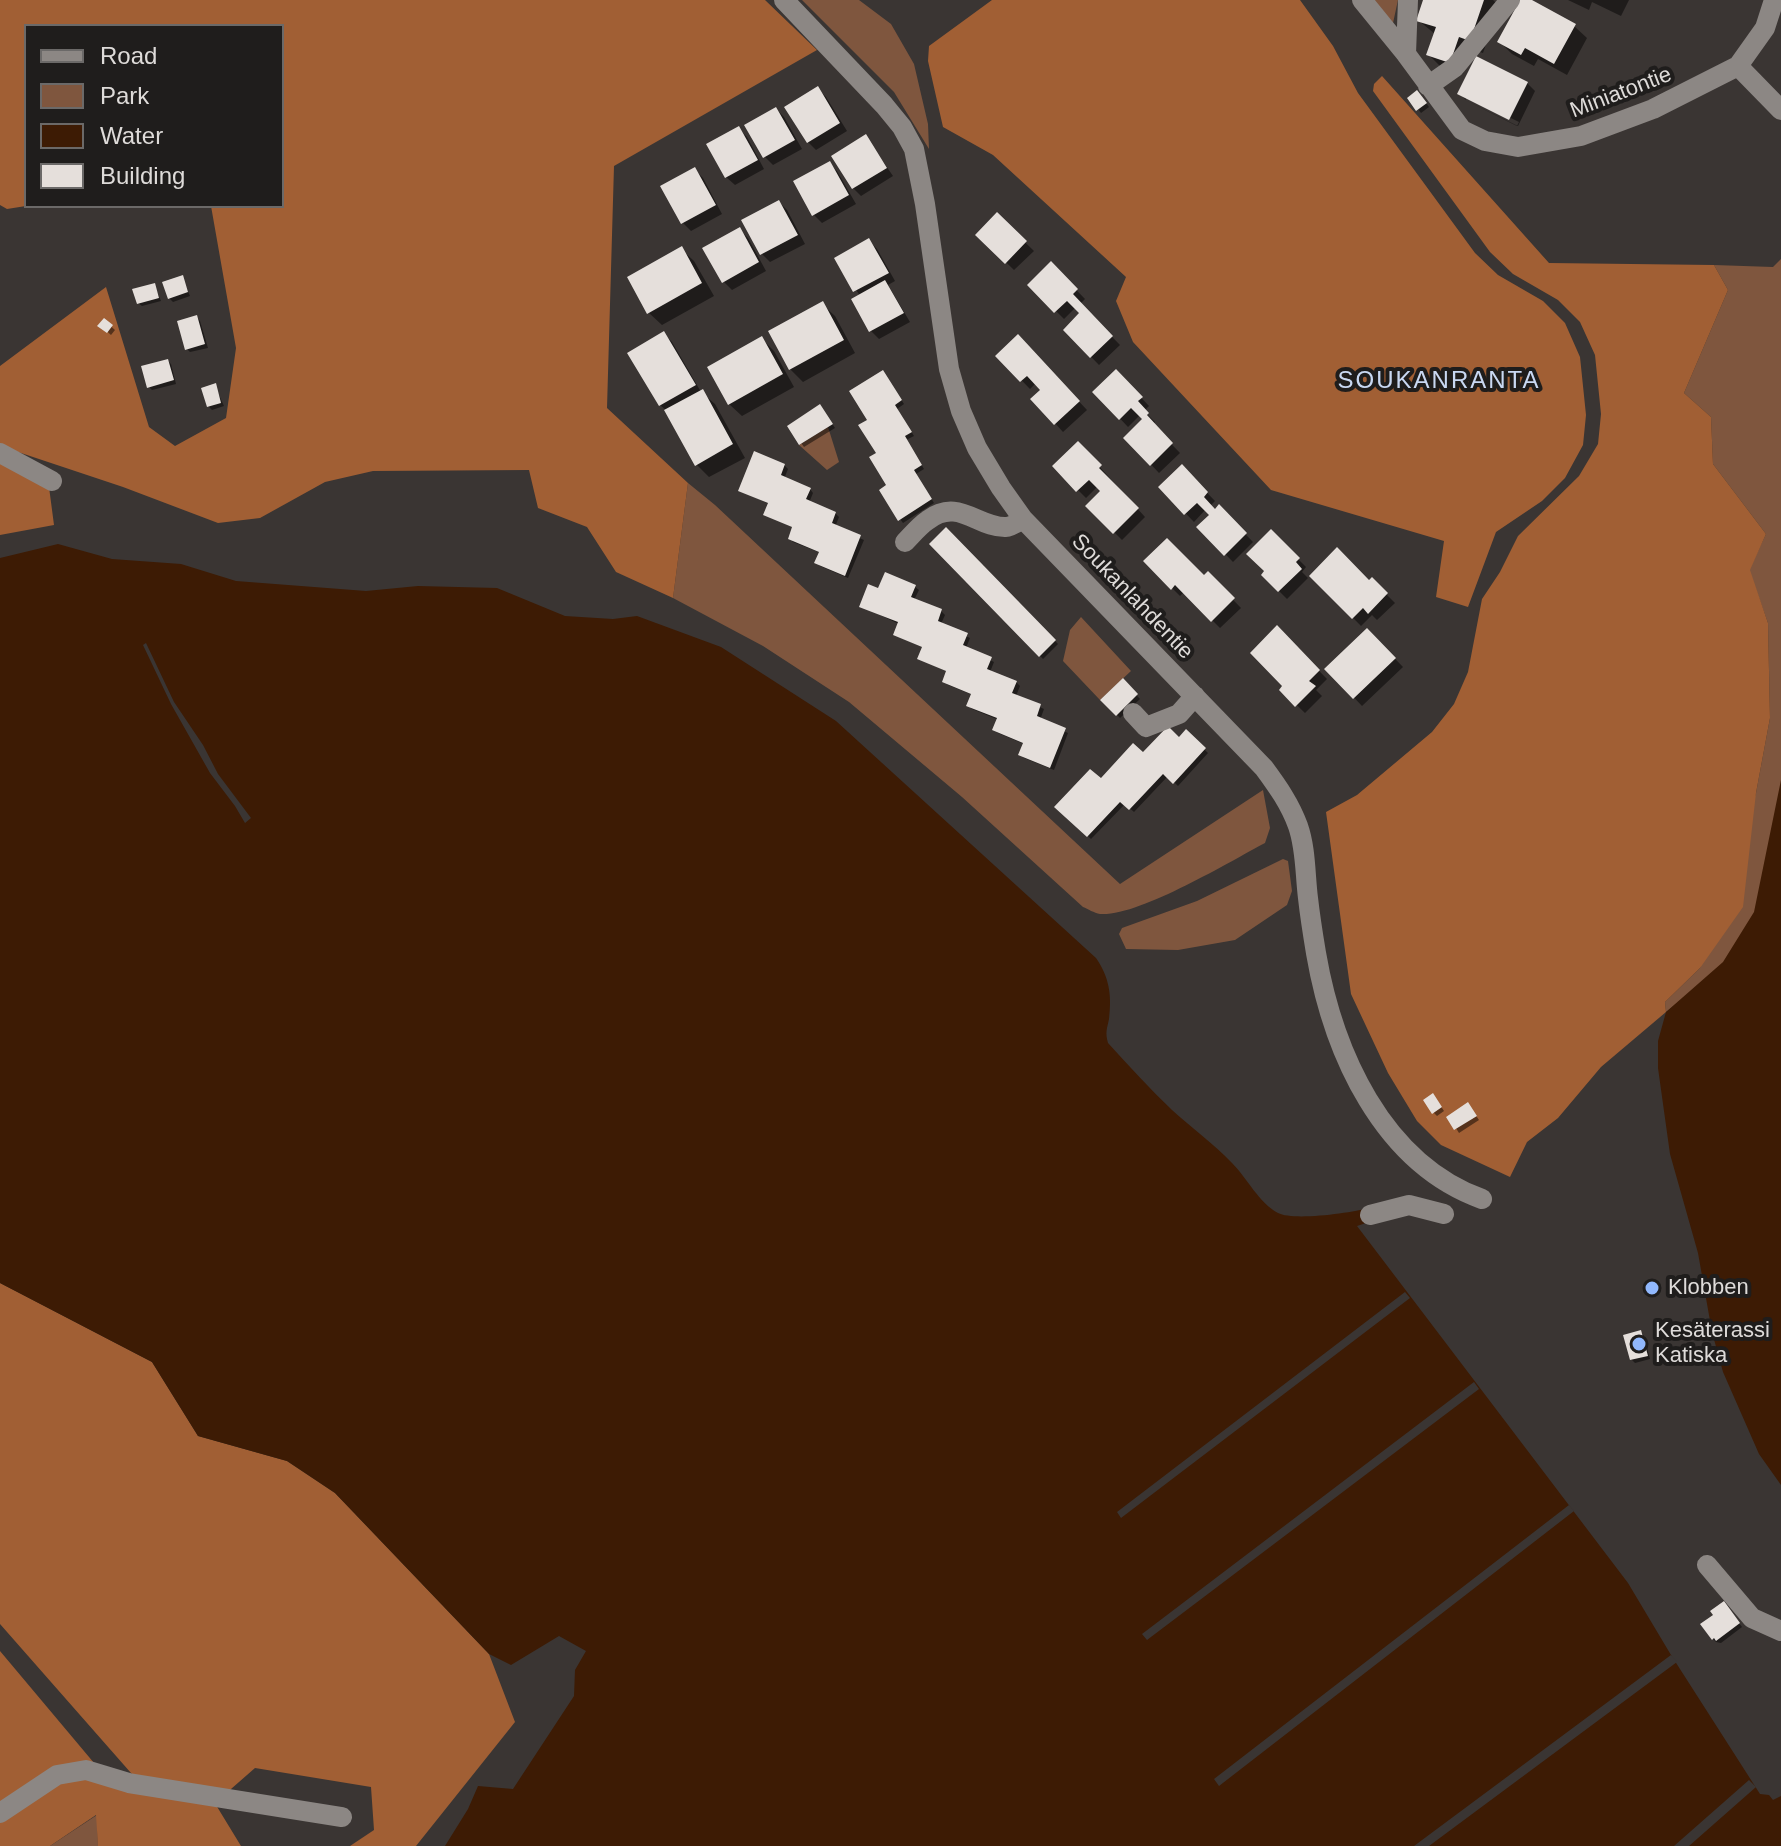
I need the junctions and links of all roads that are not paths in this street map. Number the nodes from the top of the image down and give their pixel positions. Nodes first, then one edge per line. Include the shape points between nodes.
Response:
1 (784, 0) edge
2 (1362, 0) edge
3 (1408, 0) edge
4 (1510, 0) edge
5 (1774, 0) edge
6 (1406, 54) junction
7 (1738, 66) junction
8 (1428, 86) junction
9 (1781, 110) edge
10 (0, 453) edge
11 (52, 481) dead end
12 (1023, 519) junction
13 (905, 542) dead end
14 (1195, 696) junction
15 (1133, 713) dead end
16 (1482, 1199) dead end
17 (1444, 1214) dead end
18 (1370, 1215) dead end
19 (1707, 1565) dead end
20 (1781, 1631) edge
21 (0, 1813) edge
22 (342, 1817) dead end

1 - 12 street, Soukanlahdentie via 884,105 914,149 949,369 961,411 977,448
2 - 6 street, Miniatontie
3 - 6 street
4 - 8 street via 1455,67
5 - 7 street, Miniatontie via 1765,28
6 - 8 street, Miniatontie
7 - 8 street, Miniatontie via 1653,109 1581,136 1518,147 1462,130
7 - 9 street
10 - 11 street
12 - 13 street via 1008,527 960,512 943,513
12 - 14 street, Soukanlahdentie
14 - 15 street via 1179,714 1146,727
14 - 16 street, Soukanlahdentie via 1264,768 1292,810 1304,849 1323,988 1360,1085 1417,1163
17 - 18 street via 1409,1205
19 - 20 street via 1752,1618
21 - 22 street via 57,1775 86,1770 129,1783

